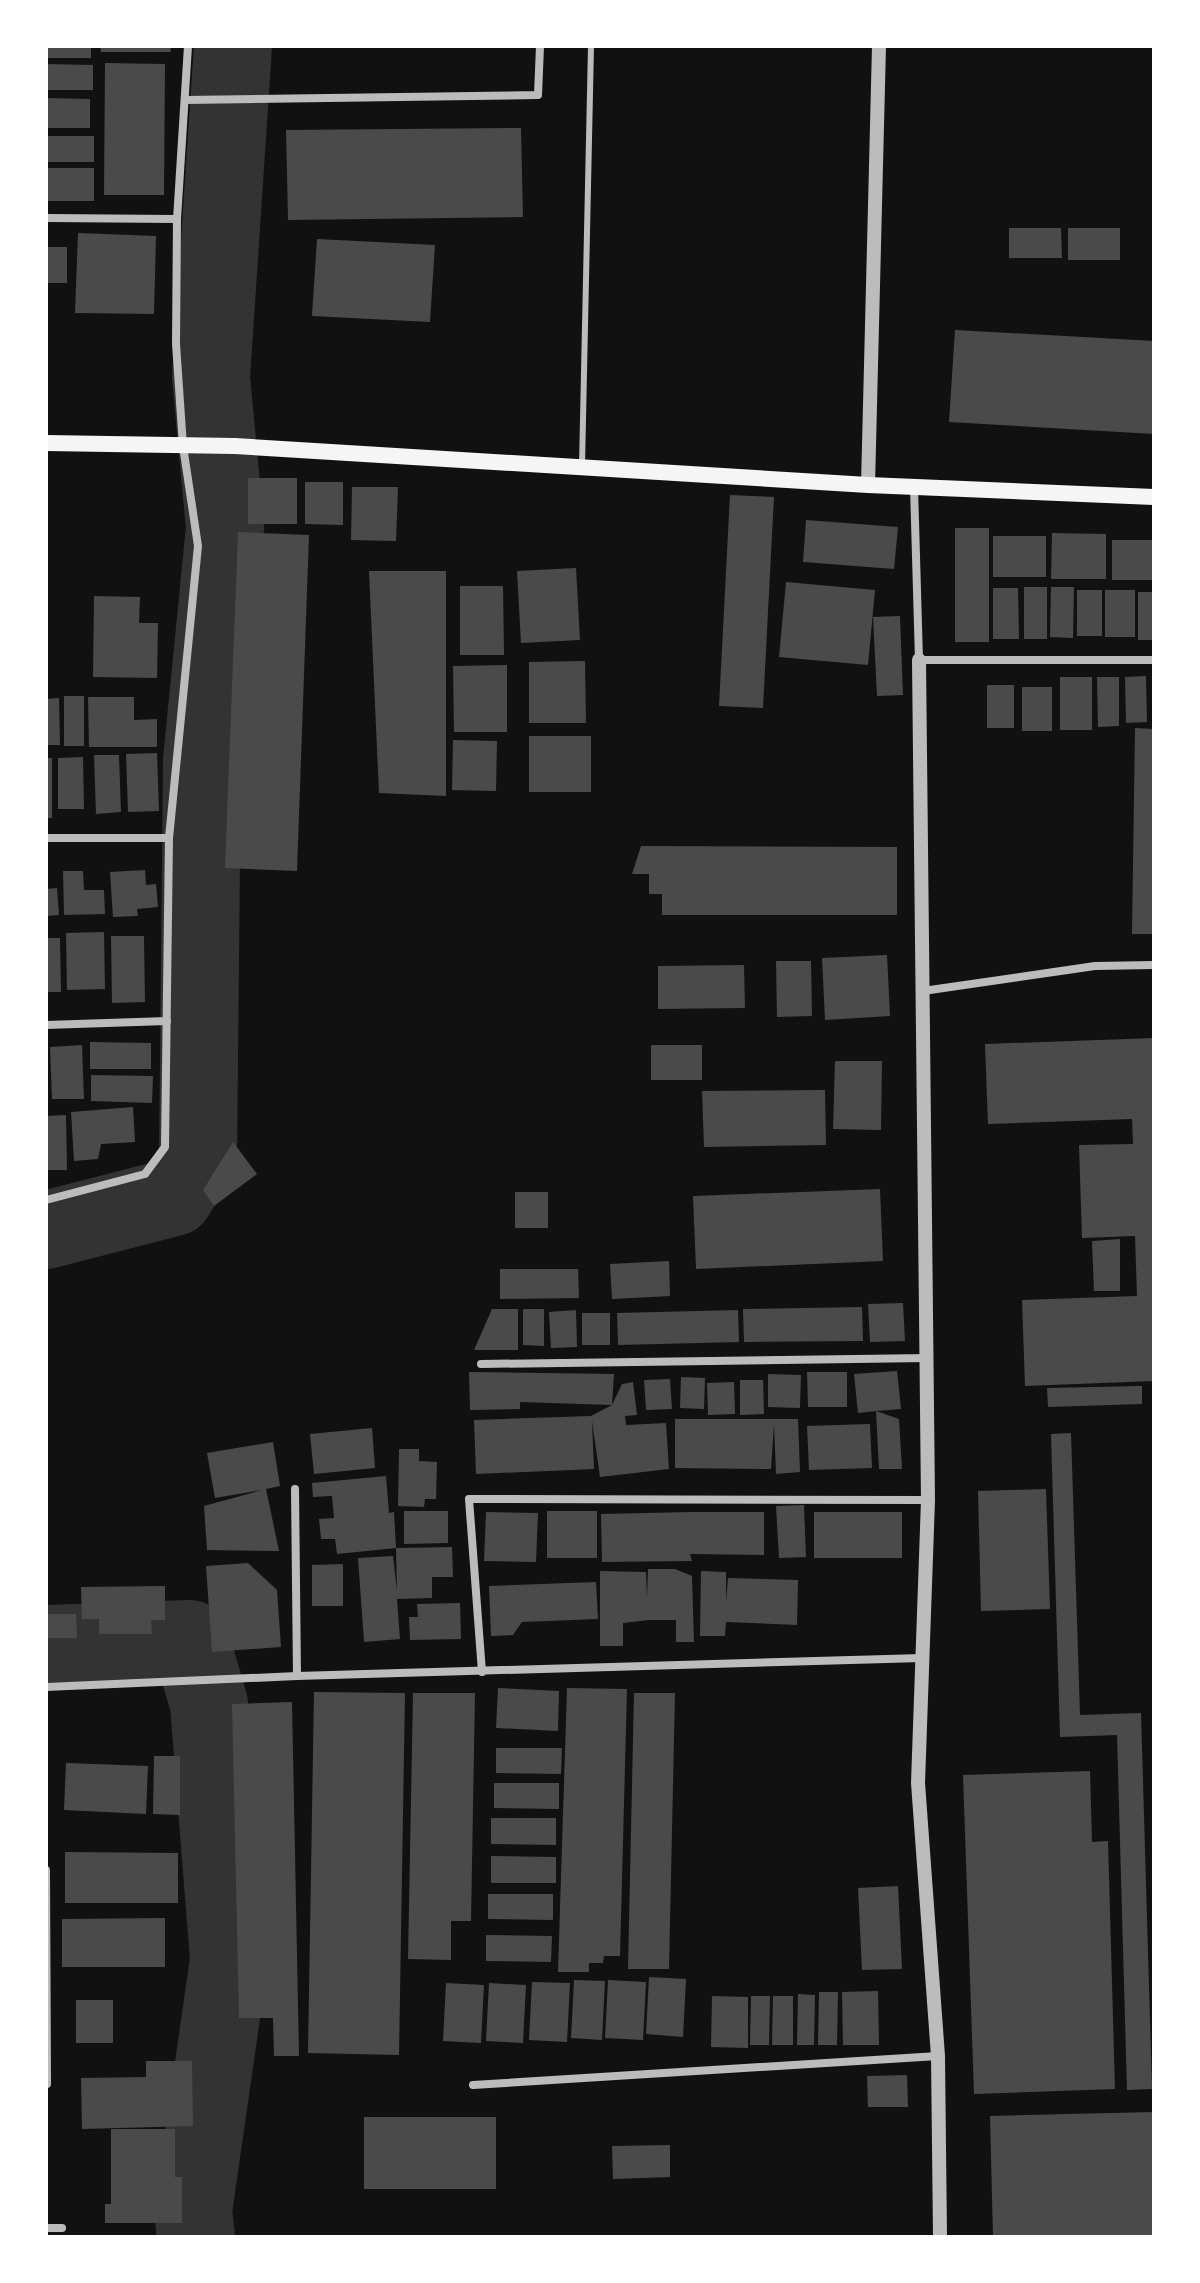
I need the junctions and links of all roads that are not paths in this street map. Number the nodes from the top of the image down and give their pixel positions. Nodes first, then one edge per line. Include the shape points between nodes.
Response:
1 (188, 46) edge
2 (540, 46) edge
3 (591, 46) edge
4 (879, 46) edge
5 (185, 100) junction
6 (46, 218) edge
7 (177, 219) junction
8 (46, 443) edge
9 (183, 446) junction
10 (582, 468) junction
11 (868, 485) junction
12 (914, 487) junction
13 (1154, 497) edge
14 (919, 660) junction
15 (1154, 660) edge
16 (46, 838) edge
17 (169, 838) junction
18 (1154, 965) edge
19 (923, 991) junction
20 (167, 1021) junction
21 (46, 1025) edge
22 (46, 1200) edge
23 (928, 1358) junction
24 (481, 1364) dead end
25 (295, 1489) dead end
26 (928, 1500) junction
27 (922, 1658) junction
28 (482, 1672) junction
29 (297, 1676) junction
30 (46, 1687) edge
31 (46, 1870) edge
32 (938, 2056) junction
33 (47, 2084) edge
34 (473, 2085) dead end
35 (46, 2228) edge
36 (62, 2228) dead end
37 (940, 2237) edge

1 - 5 street
2 - 5 street via 538,95
3 - 10 lane
4 - 11 street
5 - 7 street
6 - 7 street
7 - 9 street via 176,344
8 - 9 main road
9 - 10 main road
9 - 17 street via 198,546
10 - 11 main road
11 - 12 main road
12 - 13 main road
12 - 14 street
14 - 15 street
14 - 19 street
16 - 17 street
17 - 20 street
18 - 19 street via 1095,966
19 - 23 street
20 - 21 street
20 - 22 street via 165,1147 145,1174
23 - 24 street
23 - 26 street
25 - 29 street
26 - 27 street
26 - 28 street via 469,1499
27 - 28 street
27 - 32 street via 918,1783
28 - 29 street
29 - 30 street
31 - 33 street
32 - 34 street
32 - 37 street
35 - 36 street

